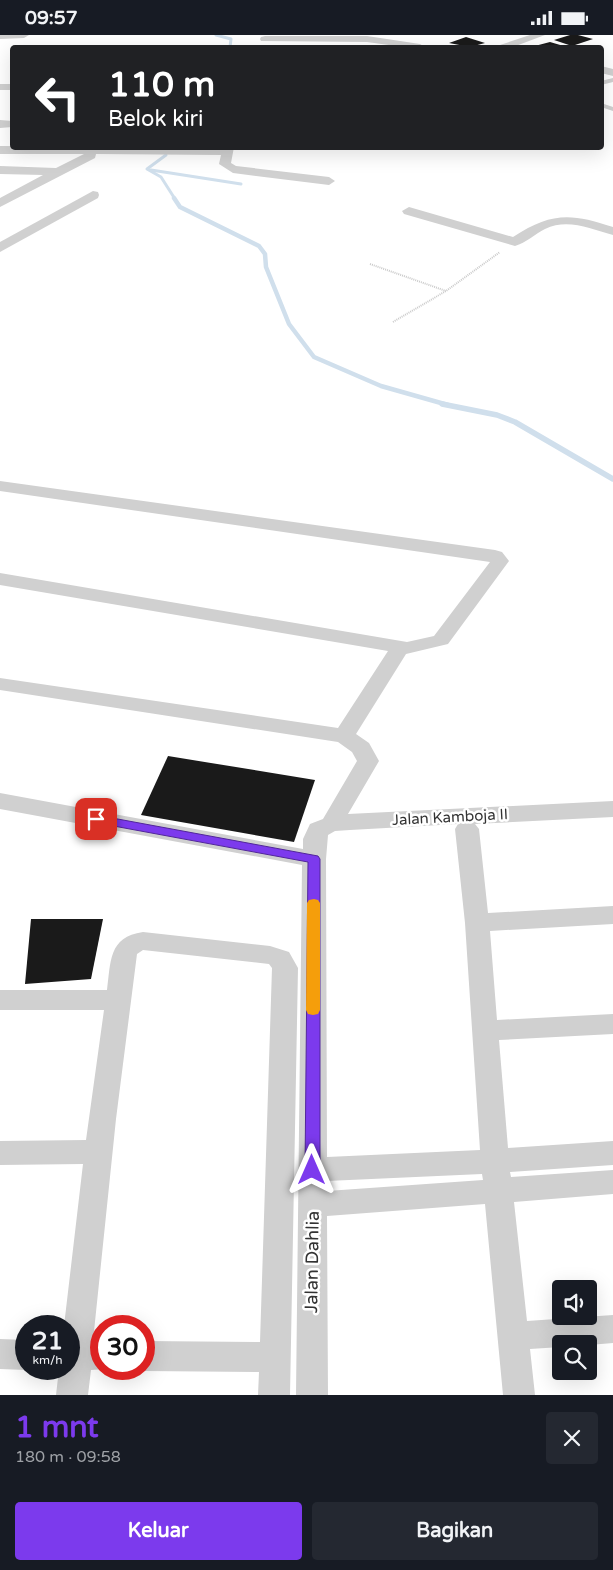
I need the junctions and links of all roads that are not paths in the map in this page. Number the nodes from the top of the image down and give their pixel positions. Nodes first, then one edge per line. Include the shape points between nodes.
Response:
1 (24, 35) edge
2 (540, 35) edge
3 (0, 36) edge
4 (368, 37) edge
5 (265, 39) dead end
6 (301, 43) edge
7 (410, 45) edge
8 (510, 45) edge
9 (228, 150) edge
10 (91, 155) dead end
11 (0, 170) edge
12 (58, 171) junction
13 (329, 181) dead end
14 (93, 195) dead end
15 (4, 199) edge
16 (409, 211) dead end
17 (613, 231) edge
18 (0, 248) edge
19 (0, 486) edge
20 (0, 579) edge
21 (406, 648) junction
22 (0, 684) edge
23 (344, 736) junction
24 (0, 801) edge
25 (613, 809) edge
26 (331, 825) junction
27 (467, 829) dead end
28 (314, 859) junction
29 (613, 915) edge
30 (477, 923) junction
31 (0, 1000) edge
32 (118, 1000) junction
33 (613, 1024) edge
34 (485, 1031) junction
35 (99, 1152) junction
36 (0, 1153) edge
37 (613, 1153) edge
38 (495, 1161) junction
39 (312, 1170) junction
40 (613, 1182) edge
41 (498, 1192) junction
42 (313, 1205) junction
43 (613, 1329) edge
44 (515, 1336) junction
45 (0, 1354) edge
46 (15, 1355) edge
47 (82, 1355) edge
48 (155, 1356) edge
49 (275, 1357) junction
50 (72, 1395) edge
51 (274, 1395) edge
52 (312, 1395) edge
53 (519, 1395) edge

1 - 3 street
2 - 8 street
4 - 6 street
4 - 7 street
5 - 6 street
9 - 13 street via 225,163 233,169
10 - 12 street
11 - 12 street
12 - 15 street
14 - 18 street
16 - 17 street via 515,242 537,227 562,220
19 - 21 street via 499,558 498,565 441,640
20 - 21 street
21 - 23 street via 399,650
22 - 23 street
23 - 26 street via 361,748 368,761
24 - 28 street
25 - 26 street, Jalan Kamboja II
26 - 28 street via 318,830
27 - 30 street
28 - 39 street, Jalan Dahlia
29 - 30 street
30 - 34 street
31 - 32 street
32 - 35 street
32 - 49 street via 125,953 134,942 270,955 283,961
33 - 34 street
34 - 38 street
35 - 36 street
35 - 47 street
37 - 38 street
38 - 39 street
38 - 41 street
39 - 42 street, Jalan Dahlia
40 - 41 street
41 - 42 street
41 - 44 street
42 - 52 street, Jalan Dahlia
43 - 44 street
44 - 53 street
45 - 46 street
47 - 50 street
48 - 49 street
49 - 51 street

